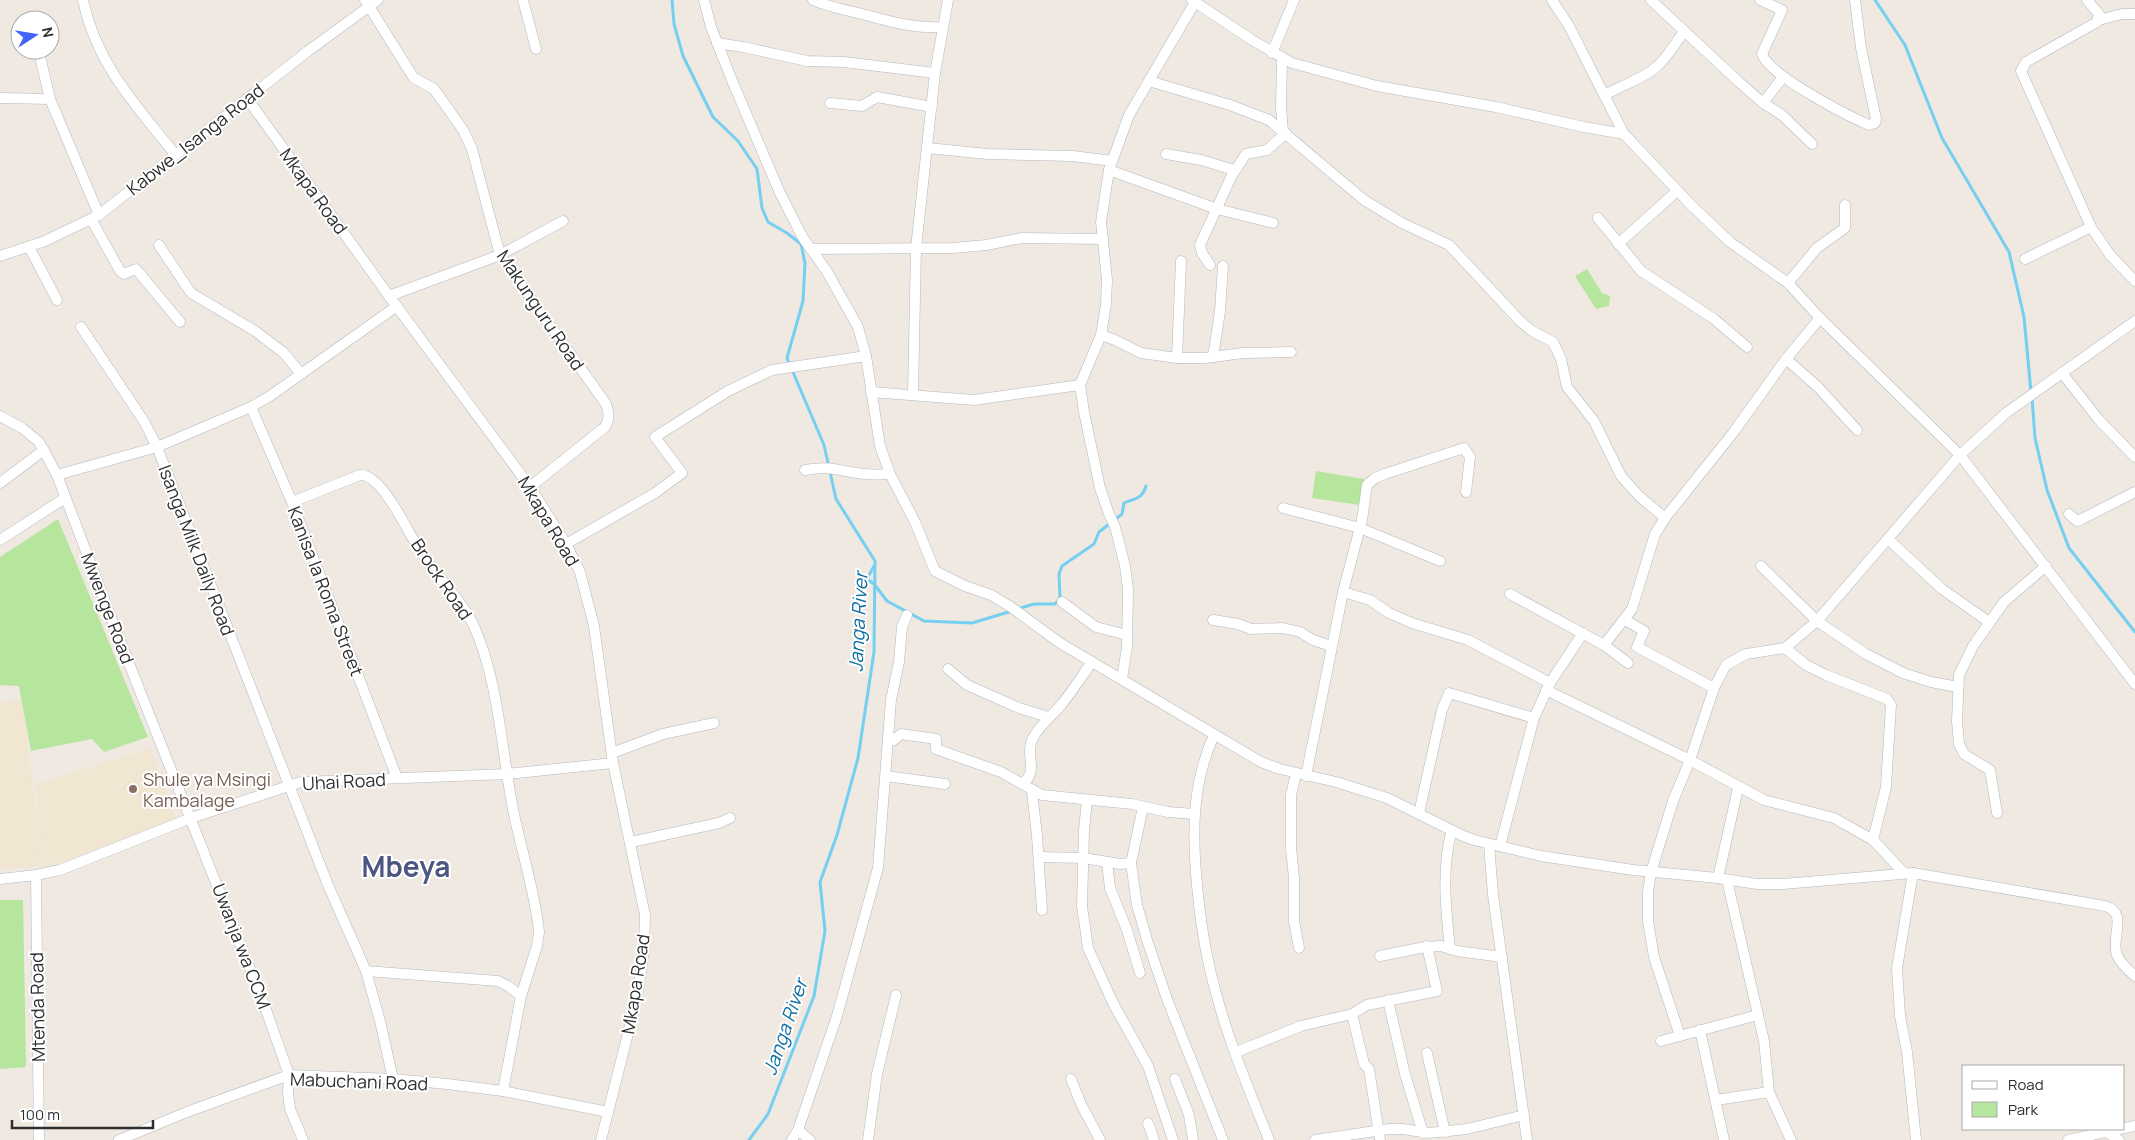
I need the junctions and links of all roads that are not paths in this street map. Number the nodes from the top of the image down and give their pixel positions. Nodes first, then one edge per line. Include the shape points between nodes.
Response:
1 (83, 0) edge
2 (378, 0) edge
3 (523, 0) edge
4 (704, 0) edge
5 (813, 0) edge
6 (948, 0) edge
7 (1294, 0) edge
8 (1552, 0) edge
9 (1651, 0) edge
10 (1760, 0) edge
11 (1855, 0) edge
12 (2087, 0) edge
13 (1194, 1) edge
14 (367, 4) edge
15 (2135, 14) edge
16 (2099, 20) junction
17 (943, 27) junction
18 (1684, 32) junction
19 (717, 43) junction
20 (536, 49) dead end
21 (1272, 53) junction
22 (1282, 58) junction
23 (41, 60) edge
24 (935, 73) junction
25 (1783, 77) junction
26 (1149, 81) junction
27 (1605, 94) junction
28 (0, 98) edge
29 (247, 98) junction
30 (50, 99) junction
31 (830, 103) dead end
32 (1763, 103) junction
33 (932, 107) junction
34 (1284, 132) junction
35 (1624, 134) junction
36 (1812, 144) dead end
37 (928, 148) junction
38 (175, 154) junction
39 (1166, 154) dead end
40 (1110, 166) junction
41 (1234, 170) junction
42 (1677, 191) junction
43 (1845, 205) dead end
44 (1217, 209) junction
45 (95, 217) junction
46 (1598, 218) dead end
47 (563, 221) dead end
48 (1272, 223) dead end
49 (2091, 227) junction
50 (1103, 238) junction
51 (1618, 244) junction
52 (159, 245) dead end
53 (29, 247) junction
54 (916, 248) junction
55 (811, 249) junction
56 (500, 255) junction
57 (0, 256) edge
58 (2025, 259) dead end
59 (1181, 261) dead end
60 (1210, 265) dead end
61 (1223, 266) dead end
62 (2135, 281) edge
63 (1788, 283) junction
64 (389, 296) junction
65 (57, 300) dead end
66 (397, 306) junction
67 (1820, 318) junction
68 (2135, 321) edge
69 (180, 322) dead end
70 (81, 327) dead end
71 (1101, 336) junction
72 (1747, 348) dead end
73 (1291, 352) dead end
74 (866, 356) junction
75 (1213, 357) junction
76 (1177, 358) junction
77 (1786, 359) junction
78 (2062, 373) junction
79 (300, 374) junction
80 (1080, 385) junction
81 (871, 392) junction
82 (913, 394) junction
83 (251, 407) junction
84 (0, 416) edge
85 (1857, 430) dead end
86 (157, 447) junction
87 (44, 450) junction
88 (1960, 455) junction
89 (2135, 457) edge
90 (805, 470) dead end
91 (890, 474) junction
92 (57, 475) junction
93 (0, 483) edge
94 (530, 487) junction
95 (1466, 492) dead end
96 (2135, 492) edge
97 (65, 498) junction
98 (292, 502) junction
99 (1283, 508) dead end
100 (2069, 514) dead end
101 (1665, 518) junction
102 (1360, 528) junction
103 (1888, 539) junction
104 (0, 540) edge
105 (566, 544) junction
106 (1440, 561) dead end
107 (1761, 566) dead end
108 (2046, 566) junction
109 (1343, 592) junction
110 (1510, 594) dead end
111 (1062, 602) dead end
112 (907, 615) dead end
113 (1213, 620) dead end
114 (1625, 620) junction
115 (1817, 621) junction
116 (1989, 622) junction
117 (1583, 633) junction
118 (1127, 635) junction
119 (1604, 645) junction
120 (1331, 646) junction
121 (1785, 648) junction
122 (1092, 662) junction
123 (1628, 662) dead end
124 (948, 669) dead end
125 (1122, 680) junction
126 (2135, 684) edge
127 (1548, 687) junction
128 (1958, 687) junction
129 (1714, 688) junction
130 (1048, 717) junction
131 (1534, 718) junction
132 (714, 723) dead end
133 (1214, 735) junction
134 (889, 739) junction
135 (613, 758) junction
136 (1690, 760) junction
137 (506, 774) junction
138 (1301, 775) junction
139 (886, 776) junction
140 (397, 778) junction
141 (1023, 783) junction
142 (945, 784) dead end
143 (289, 785) junction
144 (1738, 788) junction
145 (1032, 791) junction
146 (1087, 800) junction
147 (1143, 807) junction
148 (1419, 812) junction
149 (1997, 813) dead end
150 (1194, 814) junction
151 (192, 818) junction
152 (730, 818) dead end
153 (1452, 830) junction
154 (1873, 840) junction
155 (631, 842) junction
156 (1488, 844) junction
157 (1500, 846) junction
158 (1038, 857) junction
159 (1083, 858) junction
160 (1107, 862) junction
161 (1131, 863) junction
162 (1651, 872) junction
163 (1908, 873) junction
164 (36, 875) junction
165 (0, 879) edge
166 (1723, 879) junction
167 (1042, 910) dead end
168 (1428, 946) junction
169 (1299, 948) dead end
170 (1450, 949) junction
171 (1380, 956) dead end
172 (1502, 957) junction
173 (366, 971) junction
174 (1140, 973) dead end
175 (2135, 976) edge
176 (896, 995) dead end
177 (521, 996) junction
178 (1388, 1000) junction
179 (1352, 1014) junction
180 (1758, 1015) junction
181 (1700, 1030) junction
182 (1680, 1036) junction
183 (1661, 1041) dead end
184 (1236, 1052) junction
185 (1427, 1053) dead end
186 (289, 1076) junction
187 (393, 1079) junction
188 (1071, 1079) dead end
189 (1175, 1079) dead end
190 (503, 1091) junction
191 (1769, 1092) junction
192 (1716, 1100) junction
193 (608, 1112) junction
194 (1524, 1115) junction
195 (1148, 1124) dead end
196 (798, 1130) junction
197 (2116, 1130) edge
198 (1445, 1132) junction
199 (2106, 1132) junction
200 (1424, 1133) junction
201 (1379, 1135) edge
202 (2092, 1138) edge
203 (39, 1140) edge
204 (118, 1140) edge
205 (303, 1140) edge
206 (601, 1140) edge
207 (792, 1140) edge
208 (810, 1140) edge
209 (868, 1140) edge
210 (1100, 1140) edge
211 (1154, 1140) edge
212 (1173, 1140) edge
213 (1193, 1140) edge
214 (1223, 1140) edge
215 (1269, 1140) edge
216 (1315, 1140) edge
217 (1527, 1140) edge
218 (1724, 1140) edge
219 (1791, 1140) edge
220 (1916, 1140) edge
221 (2068, 1140) edge
222 (2119, 1140) edge

1 - 38 street via 97,46 128,95
2 - 14 street, Kabwe_Isanga Road
3 - 20 street
4 - 19 street
5 - 17 street via 901,24
6 - 17 street
7 - 21 street
8 - 27 street
9 - 18 street
10 - 25 street via 1782,10 1762,54
11 - 25 street via 1875,123 1869,125 1851,117
12 - 16 street via 2098,12
13 - 21 street
13 - 26 street
14 - 29 street, Kabwe_Isanga Road
14 - 56 street, Makunguru Road via 414,78 434,89 468,140
15 - 16 street
16 - 49 street via 2026,62 2021,71
17 - 24 street
18 - 27 street via 1654,69
18 - 32 street
19 - 24 street via 807,61
19 - 55 street via 780,193
21 - 22 street
22 - 34 street
22 - 35 street via 1377,86
23 - 30 street
24 - 33 street
25 - 32 street
26 - 34 street via 1252,113 1269,120
26 - 40 street via 1123,127
27 - 35 street
28 - 30 street
29 - 38 street, Kabwe_Isanga Road
29 - 64 street, Mkapa Road
30 - 45 street
31 - 33 street via 862,106 877,98
32 - 36 street via 1782,115
33 - 37 street
34 - 41 street via 1267,150 1246,154
34 - 101 street via 1364,200 1449,245 1520,321 1553,342 1561,359 1566,387 1594,421 1621,476
35 - 42 street
37 - 40 street via 1073,156
37 - 54 street
38 - 45 street, Kabwe_Isanga Road
39 - 41 street
40 - 44 street
40 - 50 street via 1102,208
41 - 44 street
42 - 51 street
42 - 63 street via 1730,242
43 - 63 street via 1845,228 1817,248
44 - 48 street
44 - 60 street via 1200,245
45 - 53 street, Kabwe_Isanga Road
45 - 69 street via 120,271 124,274 136,269
46 - 51 street
47 - 56 street
49 - 58 street
49 - 62 street via 2110,256
50 - 54 street via 1022,238 978,247
50 - 71 street via 1107,280
51 - 72 street via 1646,275 1714,319
52 - 79 street via 191,293 255,331 284,354
53 - 57 street, Kabwe_Isanga Road
53 - 65 street
54 - 55 street
54 - 82 street
55 - 74 street via 854,317
56 - 64 street
56 - 94 street, Makunguru Road via 609,412 606,427
59 - 76 street
61 - 75 street
63 - 67 street
64 - 66 street, Mkapa Road
66 - 79 street
66 - 94 street, Mkapa Road
67 - 77 street
67 - 88 street
68 - 78 street
70 - 86 street, Isanga Milk Daily Road via 145,423
71 - 76 street via 1142,353
71 - 80 street
73 - 75 street via 1242,352
74 - 81 street
74 - 105 street via 772,370 728,391 655,437 682,473 655,493
75 - 76 street
77 - 85 street via 1818,386
77 - 101 street via 1748,414
78 - 88 street via 2006,413
78 - 89 street via 2099,420
79 - 83 street
80 - 82 street via 974,400
80 - 118 street via 1098,478 1115,527 1128,589
81 - 82 street
81 - 91 street via 880,446
83 - 86 street
83 - 98 street, Kanisa la Roma Street
84 - 87 street, Mwenge Road via 31,434
86 - 92 street
86 - 143 street, Isanga Milk Daily Road
87 - 92 street, Mwenge Road
87 - 93 street
88 - 103 street
88 - 108 street
90 - 91 street via 819,467
91 - 122 street via 915,522 935,572 991,595
92 - 97 street, Mwenge Road
94 - 105 street, Mkapa Road
95 - 102 street via 1470,458 1467,450 1461,448 1375,478 1367,485
96 - 100 street via 2077,521
97 - 104 street
97 - 151 street, Mwenge Road
98 - 137 street, Brock Road via 364,474 384,492 423,555 456,596 472,623 492,680
98 - 140 street, Kanisa la Roma Street
99 - 102 street
101 - 114 street via 1655,534 1637,598
102 - 106 street
102 - 109 street
103 - 115 street
103 - 116 street via 1942,589
105 - 135 street, Mkapa Road via 578,567 589,604
107 - 115 street
108 - 116 street via 2008,598
108 - 126 street
109 - 120 street
109 - 127 street via 1370,600 1412,623 1468,640
110 - 117 street
111 - 118 street via 1096,627
112 - 134 street via 902,627 891,700
113 - 120 street via 1251,629 1283,628
114 - 119 street
114 - 129 street via 1644,631 1637,647
115 - 121 street
115 - 128 street via 1879,662 1917,677
116 - 128 street via 1969,654 1959,675
117 - 119 street
117 - 127 street
118 - 125 street
119 - 123 street
120 - 138 street
121 - 129 street via 1746,654 1731,661
121 - 154 street via 1806,665 1887,699 1891,705 1886,787
122 - 125 street
122 - 130 street via 1061,705
124 - 130 street via 967,685
125 - 133 street
127 - 131 street
127 - 136 street
128 - 149 street via 1959,744 1964,754 1990,770
129 - 136 street
130 - 141 street via 1031,744 1031,774
131 - 148 street via 1449,693 1442,710
131 - 157 street
132 - 135 street, Uhai Road via 663,734
133 - 138 street via 1261,762
133 - 150 street via 1198,781
134 - 139 street
134 - 141 street via 894,740 901,734 936,739 936,749
135 - 137 street, Uhai Road
135 - 155 street, Mkapa Road
136 - 144 street
136 - 162 street via 1673,801
137 - 140 street, Uhai Road
137 - 177 street via 539,932
138 - 148 street via 1368,792
138 - 169 street via 1291,795 1290,848 1294,921
139 - 142 street
139 - 196 street via 878,868 838,1016
140 - 143 street, Uhai Road via 311,781
141 - 145 street
143 - 151 street, Uhai Road
143 - 173 street, Isanga Milk Daily Road
144 - 154 street via 1764,800 1834,818
144 - 166 street
145 - 146 street
145 - 158 street
146 - 147 street
146 - 159 street
147 - 150 street
147 - 161 street
148 - 153 street
150 - 184 street via 1194,852 1204,938 1216,995
151 - 164 street, Uhai Road via 60,870
151 - 186 street, Uwanja wa CCM
152 - 155 street
153 - 156 street
153 - 170 street via 1446,859
154 - 163 street
155 - 193 street, Mkapa Road via 645,915 644,949 637,998
156 - 157 street
156 - 172 street
157 - 162 street via 1541,856
158 - 159 street
158 - 167 street
159 - 160 street
159 - 212 street via 1083,921 1090,955 1148,1066
160 - 161 street
160 - 174 street via 1110,888
161 - 214 street via 1135,896 1147,940
162 - 166 street
162 - 182 street via 1648,906 1652,948
163 - 166 street via 1784,884
163 - 175 street via 2110,907 2117,915 2117,956
163 - 220 street via 1897,968
164 - 165 street, Uhai Road
164 - 203 street, Mtenda Road
166 - 180 street
168 - 170 street
168 - 171 street
168 - 178 street via 1437,991
170 - 172 street
172 - 194 street
173 - 177 street via 498,981
173 - 187 street, Isanga Milk Daily Road
176 - 209 street via 877,1074
177 - 190 street
178 - 179 street
178 - 200 street via 1405,1074
179 - 184 street via 1301,1026
179 - 201 street via 1364,1064 1369,1069
180 - 181 street
180 - 191 street via 1765,1046
181 - 182 street
181 - 192 street
182 - 183 street
184 - 215 street
185 - 198 street
186 - 187 street, Mabuchani Road
186 - 204 street, Mabuchani Road
186 - 205 street via 288,1101
187 - 190 street, Mabuchani Road
188 - 210 street
189 - 213 street
190 - 193 street, Mabuchani Road
191 - 192 street
191 - 219 street
192 - 218 street
193 - 206 street, Mkapa Road
194 - 198 street
194 - 217 street
195 - 211 street
196 - 207 street
196 - 208 street
197 - 199 street
198 - 200 street
199 - 202 street
199 - 222 street
200 - 201 street via 1404,1129
201 - 216 street
202 - 221 street

